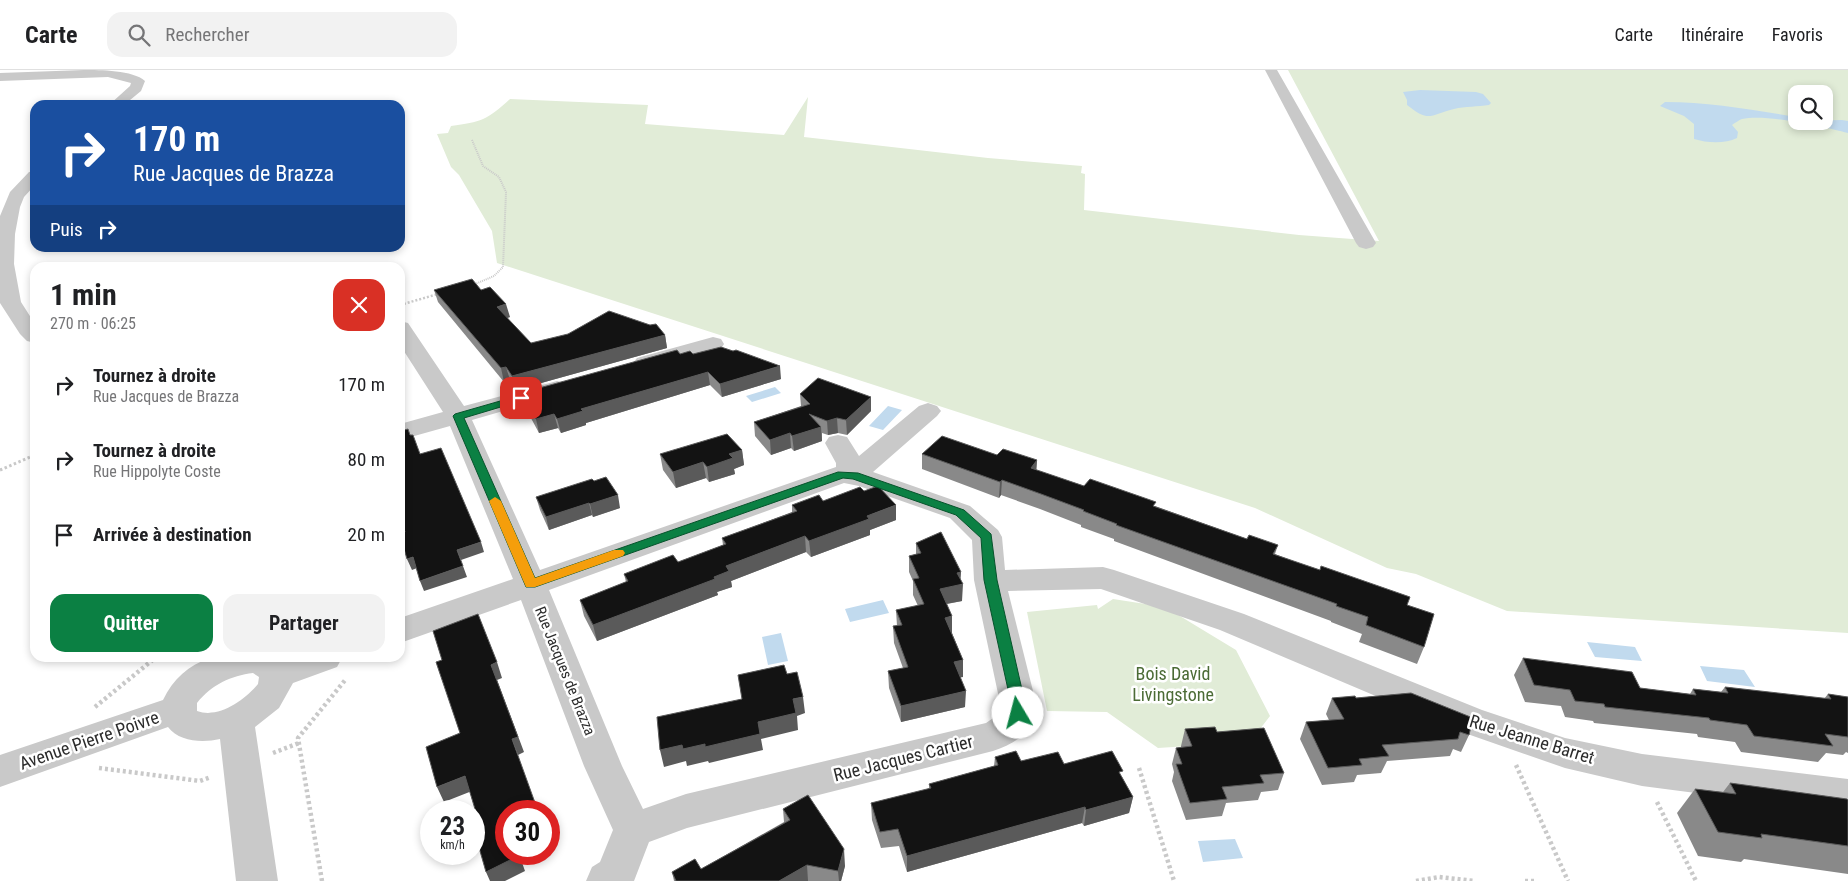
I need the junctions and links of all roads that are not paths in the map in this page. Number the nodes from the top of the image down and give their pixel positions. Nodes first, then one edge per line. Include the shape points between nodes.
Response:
1 (1271, 70) edge
2 (0, 77) edge
3 (122, 100) edge
4 (30, 181) edge
5 (1366, 243) dead end
6 (30, 332) edge
7 (405, 336) edge
8 (713, 344) dead end
9 (626, 368) edge
10 (578, 382) edge
11 (928, 411) dead end
12 (458, 416) junction
13 (405, 431) edge
14 (838, 443) dead end
15 (851, 475) junction
16 (990, 580) junction
17 (531, 584) junction
18 (405, 629) edge
19 (224, 662) edge
20 (261, 662) edge
21 (338, 666) edge
22 (277, 675) junction
23 (178, 709) junction
24 (236, 720) junction
25 (0, 771) edge
26 (1848, 796) edge
27 (633, 830) junction
28 (257, 881) edge
29 (607, 881) edge

1 - 5 street
2 - 3 street via 108,73 138,81 136,88
4 - 6 street via 17,195 8,216 3,276 9,302
7 - 12 street, Rue Jacques de Brazza
8 - 9 street
10 - 12 street
11 - 15 street
12 - 13 street
12 - 17 street, Rue Jacques de Brazza
14 - 15 street via 850,462
15 - 16 street, Rue Jacques Cartier via 960,512 987,537
15 - 17 street via 842,474
16 - 26 street, Rue Jeanne Barret via 1103,578 1232,622 1501,732 1565,752 1642,770
16 - 27 street, Rue Jacques Cartier via 1018,703 1014,723 1006,731 686,812
17 - 18 street
17 - 27 street, Rue Jacques de Brazza
19 - 23 street via 188,689
20 - 22 street via 273,668
21 - 22 street
22 - 24 street via 276,684 263,703
23 - 24 street via 180,719 202,728
23 - 25 street, Avenue Pierre Poivre
24 - 28 street
27 - 29 street via 616,875

